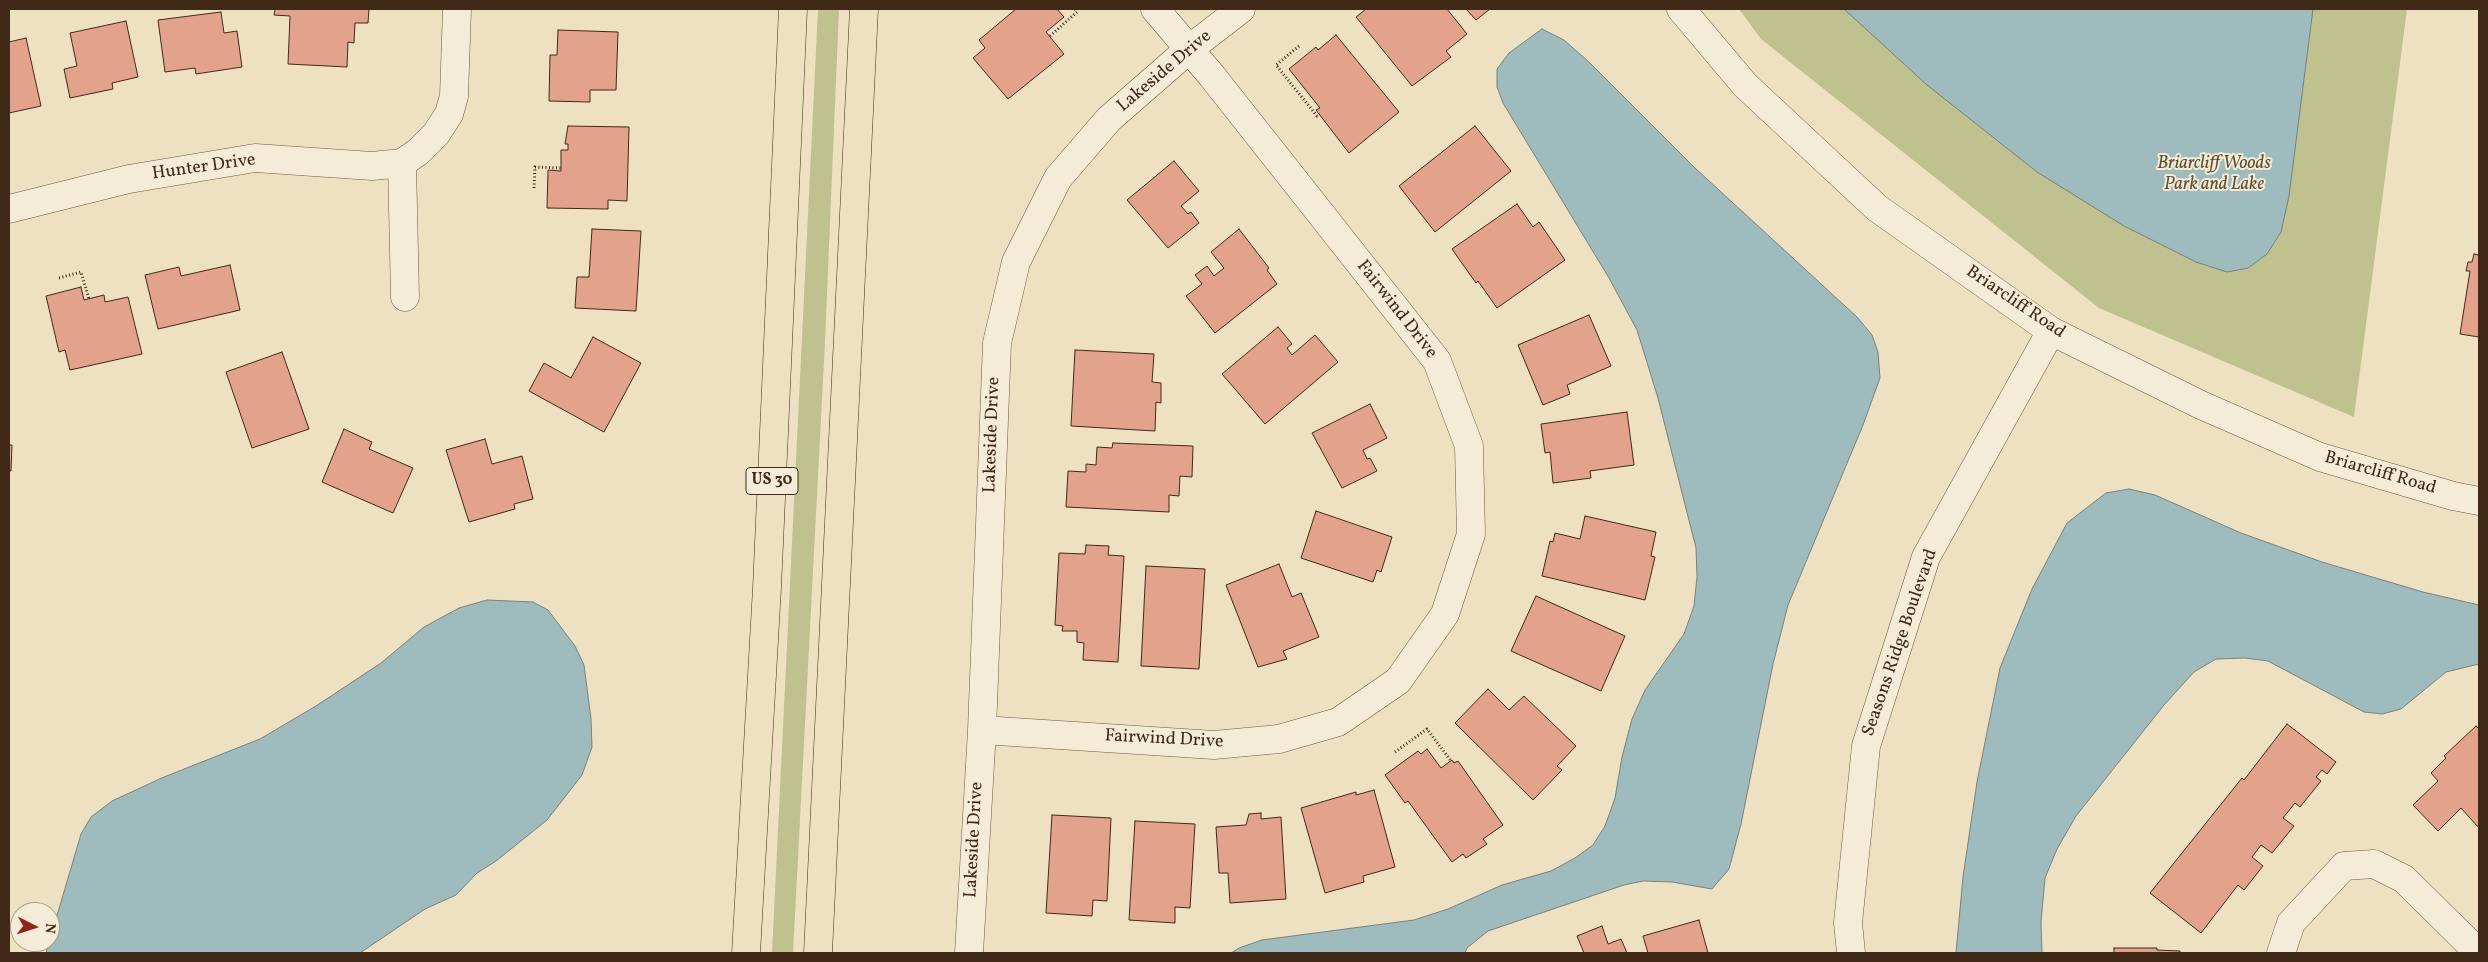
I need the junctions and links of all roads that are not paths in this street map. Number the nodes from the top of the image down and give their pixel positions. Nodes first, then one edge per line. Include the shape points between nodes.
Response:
1 (457, 9) edge
2 (793, 9) edge
3 (864, 9) edge
4 (1155, 9) edge
5 (1241, 9) edge
6 (1681, 9) edge
7 (1188, 50) junction
8 (402, 163) junction
9 (9, 209) edge
10 (405, 297) dead end
11 (2051, 331) junction
12 (2479, 501) edge
13 (982, 730) junction
14 (746, 953) edge
15 (818, 953) edge
16 (969, 953) edge
17 (1851, 953) edge
18 (2281, 953) edge
19 (2479, 953) edge

1 - 8 street via 454,96 449,114 430,140
2 - 14 main road, US 30 via 767,588
3 - 15 main road
4 - 7 street, Fairwind Drive
5 - 7 street, Lakeside Drive
6 - 11 street, Briarcliff Road via 1745,85 1877,208
7 - 13 street, Lakeside Drive via 1109,119 1058,178 1016,262 997,343
7 - 13 street, Fairwind Drive via 1437,360 1469,446 1471,534 1445,614 1398,681 1338,722 1279,739 1214,745
8 - 9 street, Hunter Drive via 372,166 254,158 129,179
8 - 10 street
11 - 12 street, Briarcliff Road via 2201,406 2320,457
11 - 17 street, Seasons Ridge Boulevard via 1926,557 1866,746 1848,923
13 - 16 street, Lakeside Drive
18 - 19 street via 2291,923 2344,866 2374,864 2404,879

